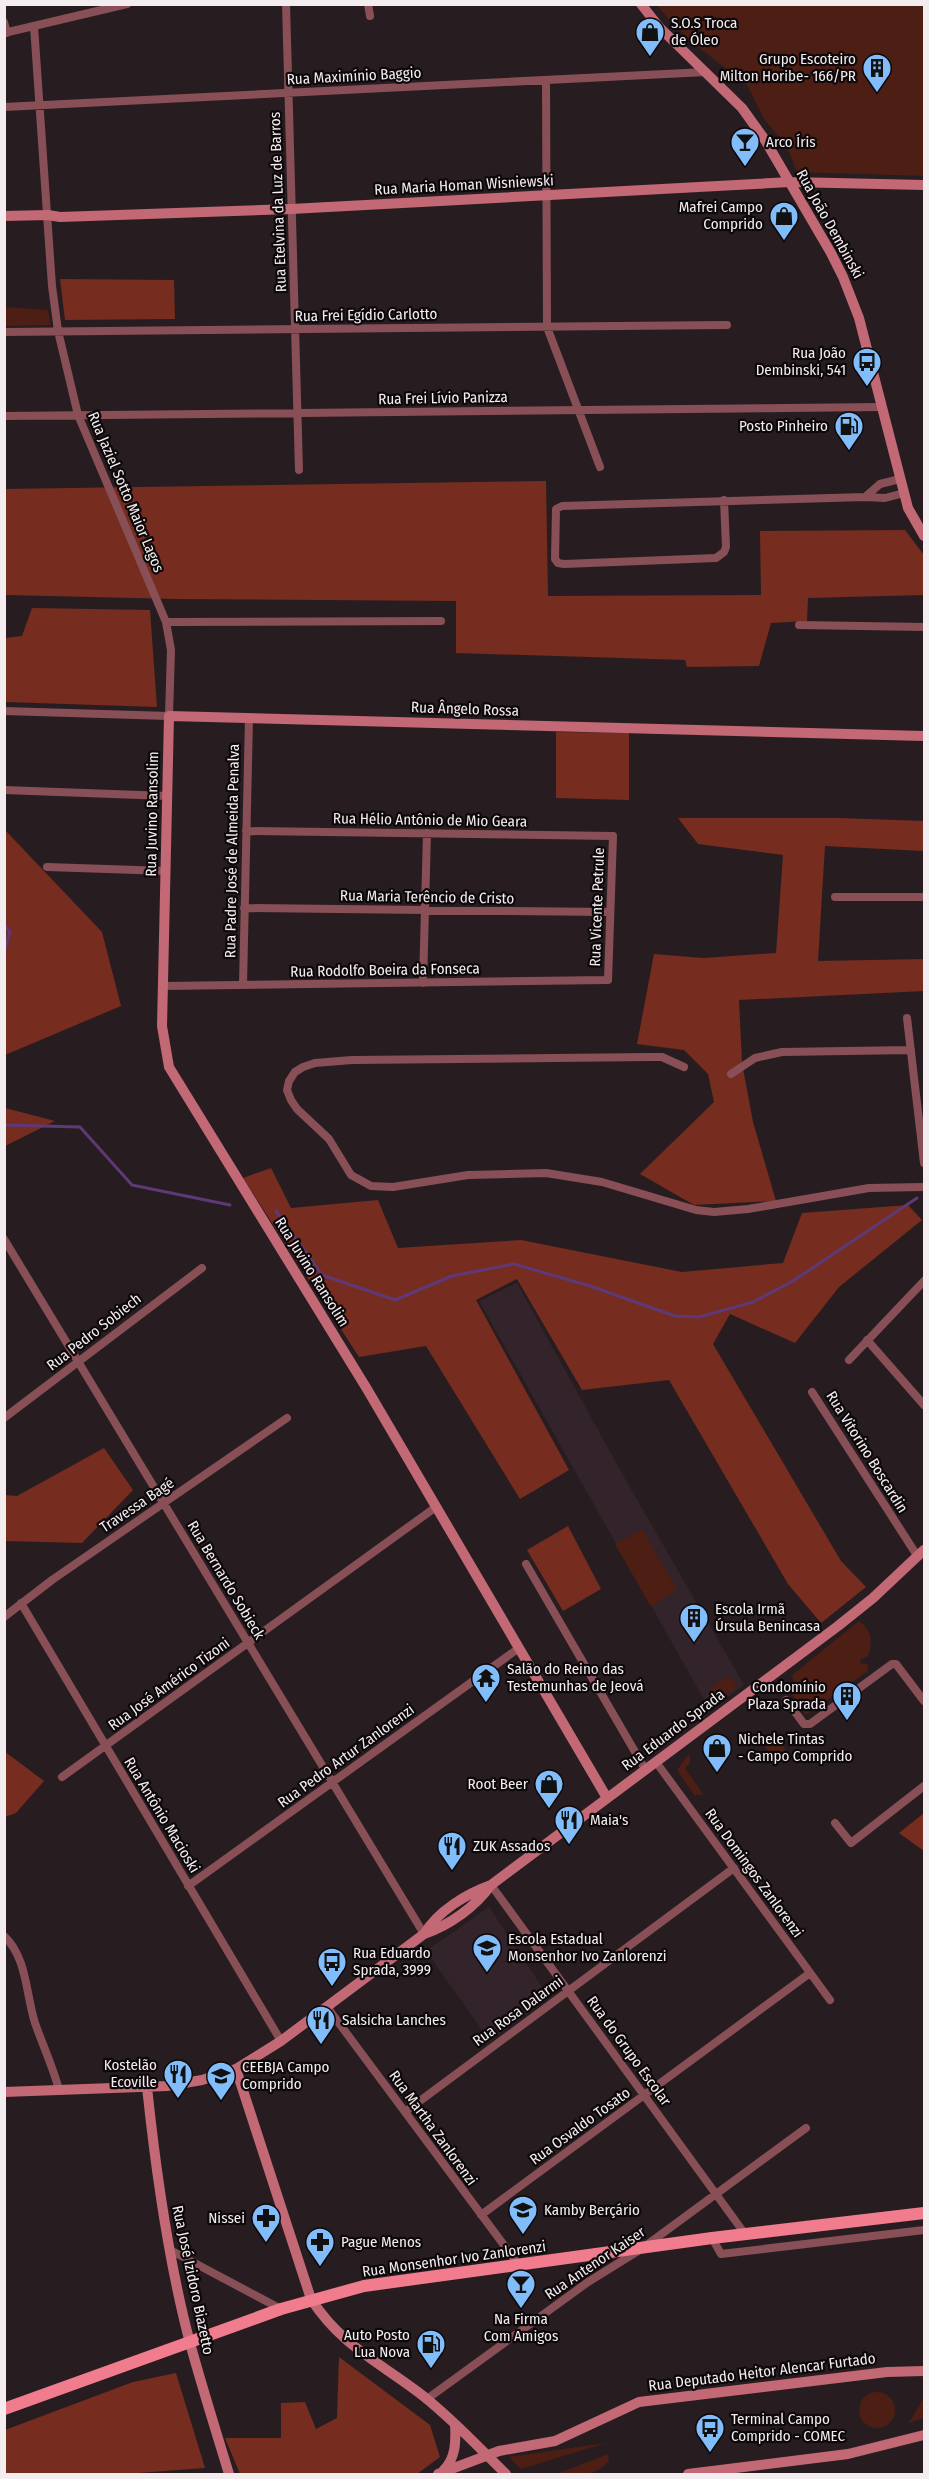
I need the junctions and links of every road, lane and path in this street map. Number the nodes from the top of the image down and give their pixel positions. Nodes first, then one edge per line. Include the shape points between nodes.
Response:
1 (128, 4) edge
2 (286, 4) edge
3 (368, 4) edge
4 (641, 4) edge
5 (370, 16) dead end
6 (4, 22) edge
7 (34, 26) junction
8 (6, 33) edge
9 (706, 72) junction
10 (546, 80) junction
11 (288, 93) junction
12 (40, 105) junction
13 (4, 107) edge
14 (790, 182) junction
15 (924, 185) edge
16 (547, 195) junction
17 (291, 209) junction
18 (48, 215) junction
19 (4, 216) edge
20 (727, 325) dead end
21 (547, 327) junction
22 (295, 329) junction
23 (58, 331) junction
24 (4, 332) edge
25 (882, 407) junction
26 (579, 410) junction
27 (297, 413) junction
28 (78, 415) junction
29 (4, 416) edge
30 (600, 467) dead end
31 (299, 470) dead end
32 (900, 479) junction
33 (904, 494) junction
34 (865, 497) junction
35 (724, 500) junction
36 (924, 536) edge
37 (441, 621) dead end
38 (166, 622) junction
39 (799, 625) dead end
40 (924, 627) edge
41 (4, 711) edge
42 (169, 716) junction
43 (249, 718) junction
44 (924, 736) edge
45 (4, 790) edge
46 (168, 796) junction
47 (246, 831) junction
48 (427, 833) junction
49 (613, 836) joint
50 (47, 867) dead end
51 (166, 871) junction
52 (835, 897) dead end
53 (924, 897) edge
54 (244, 908) junction
55 (425, 910) junction
56 (610, 912) junction
57 (608, 980) joint
58 (423, 983) junction
59 (243, 985) junction
60 (163, 986) junction
61 (907, 1018) dead end
62 (911, 1050) junction
63 (684, 1068) dead end
64 (731, 1074) dead end
65 (924, 1163) edge
66 (924, 1187) edge
67 (4, 1239) edge
68 (202, 1268) dead end
69 (924, 1281) edge
70 (867, 1340) junction
71 (849, 1360) dead end
72 (78, 1361) junction
73 (812, 1392) dead end
74 (924, 1405) edge
75 (4, 1418) edge
76 (287, 1418) dead end
77 (164, 1503) junction
78 (436, 1508) junction
79 (921, 1554) edge
80 (526, 1564) dead end
81 (21, 1603) junction
82 (4, 1617) edge
83 (248, 1643) junction
84 (519, 1648) junction
85 (786, 1700) dead end
86 (924, 1701) edge
87 (106, 1746) junction
88 (656, 1762) junction
89 (645, 1770) junction
90 (62, 1777) dead end
91 (332, 1782) junction
92 (924, 1786) edge
93 (607, 1798) junction
94 (835, 1823) dead end
95 (734, 1868) junction
96 (491, 1885) junction
97 (189, 1886) junction
98 (424, 1934) junction
99 (4, 1936) edge
100 (810, 1973) junction
101 (568, 1991) junction
102 (830, 2000) dead end
103 (327, 2007) junction
104 (281, 2041) junction
105 (236, 2068) junction
106 (147, 2087) junction
107 (59, 2090) junction
108 (4, 2092) edge
109 (644, 2095) junction
110 (405, 2112) junction
111 (806, 2128) dead end
112 (716, 2194) junction
113 (924, 2213) edge
114 (481, 2215) junction
115 (924, 2230) edge
116 (745, 2234) junction
117 (712, 2238) junction
118 (645, 2247) junction
119 (170, 2250) junction
120 (518, 2264) junction
121 (311, 2299) junction
122 (281, 2309) junction
123 (190, 2342) junction
124 (924, 2371) edge
125 (427, 2399) junction
126 (4, 2409) edge
127 (455, 2424) junction
128 (924, 2435) edge
129 (486, 2455) junction
130 (440, 2473) edge
131 (229, 2475) edge
132 (506, 2475) edge
133 (688, 2475) edge

1 - 7 street
2 - 11 street, Rua Etelvina da Luz de Barros
3 - 5 street
4 - 9 street, Rua João Dembinski
6 - 8 street
7 - 8 street
7 - 12 street, Rua Jaziel Sotto Maior Lagos
9 - 10 street, Rua Maximínio Baggio
9 - 14 street, Rua João Dembinski via 747,116
10 - 11 street, Rua Maximínio Baggio
10 - 16 street
11 - 12 street, Rua Maximínio Baggio
11 - 17 street, Rua Etelvina da Luz de Barros
12 - 13 street, Rua Maximínio Baggio
12 - 18 street, Rua Jaziel Sotto Maior Lagos
14 - 15 street, Rua Maria Homan Wisniewski
14 - 16 street, Rua Maria Homan Wisniewski
14 - 25 street, Rua João Dembinski via 843,277 865,339
16 - 17 street, Rua Maria Homan Wisniewski
16 - 21 street
17 - 18 street, Rua Maria Homan Wisniewski
17 - 22 street, Rua Etelvina da Luz de Barros
18 - 19 street, Rua Maria Homan Wisniewski
18 - 23 street, Rua Jaziel Sotto Maior Lagos
20 - 21 street, Rua Frei Egídio Carlotto
21 - 22 street, Rua Frei Egídio Carlotto
21 - 26 street
22 - 23 street, Rua Frei Egídio Carlotto
22 - 27 street, Rua Etelvina da Luz de Barros
23 - 24 street, Rua Frei Egídio Carlotto
23 - 28 street, Rua Jaziel Sotto Maior Lagos
25 - 26 street, Rua Frei Lívio Panizza
25 - 32 street, Rua João Dembinski
26 - 27 street, Rua Frei Lívio Panizza
26 - 30 street
27 - 28 street, Rua Frei Lívio Panizza
27 - 31 street, Rua Etelvina da Luz de Barros
28 - 29 street, Rua Frei Lívio Panizza
28 - 38 street, Rua Jaziel Sotto Maior Lagos
32 - 33 street, Rua João Dembinski
32 - 34 street via 880,484
33 - 34 street
33 - 36 street, Rua João Dembinski
34 - 35 street
35 - 35 street via 558,506 555,559 564,564 717,558 726,547
37 - 38 street
38 - 42 street, Rua Jaziel Sotto Maior Lagos via 171,650
39 - 40 street
41 - 42 street, Rua Ângelo Rossa
42 - 43 street, Rua Ângelo Rossa
42 - 46 street, Rua Juvino Ransolim
43 - 44 street, Rua Ângelo Rossa
43 - 47 street, Rua Padre José de Almeida Penalva
45 - 46 street
46 - 51 street, Rua Juvino Ransolim
47 - 48 street, Rua Hélio Antônio de Mio Geara
47 - 54 street, Rua Padre José de Almeida Penalva
48 - 49 street, Rua Hélio Antônio de Mio Geara
48 - 55 street
49 - 56 street, Rua Vicente Petrule
50 - 51 street
51 - 60 street, Rua Juvino Ransolim
52 - 53 street
54 - 55 street, Rua Maria Terêncio de Cristo
54 - 59 street, Rua Padre José de Almeida Penalva
55 - 56 street, Rua Maria Terêncio de Cristo
55 - 58 street
56 - 57 street, Rua Vicente Petrule
57 - 58 street, Rua Rodolfo Boeira da Fonseca
58 - 59 street, Rua Rodolfo Boeira da Fonseca
59 - 60 street, Rua Rodolfo Boeira da Fonseca
60 - 78 street, Rua Juvino Ransolim via 163,1040 175,1080 367,1389
61 - 62 street
62 - 64 street via 782,1052 755,1058
62 - 65 street
63 - 66 street via 662,1057 352,1060 303,1067 289,1080 288,1090 297,1109 329,1139 351,1175 382,1188 468,1175 546,1173 602,1182 714,1212 869,1188
67 - 72 street, Rua Bernardo Sobieck
68 - 72 street, Rua Pedro Sobiech
69 - 70 street
70 - 71 street
70 - 74 street
72 - 75 street, Rua Pedro Sobiech
72 - 77 street, Rua Bernardo Sobieck
73 - 79 street, Rua Vitorino Boscardin
76 - 77 street, Travessa Bagé
77 - 81 street, Travessa Bagé
77 - 83 street, Rua Bernardo Sobieck
78 - 83 street, Rua José Américo Tizoni
78 - 84 street, Rua Juvino Ransolim
79 - 88 street, Rua Eduardo Sprada via 846,1619
80 - 89 street
81 - 82 street, Travessa Bagé
81 - 87 street, Rua Antônio Macioski
83 - 87 street, Rua José Américo Tizoni
83 - 91 street, Rua Bernardo Sobieck
84 - 91 street, Rua Pedro Artur Zanlorenzi
84 - 93 street, Rua Juvino Ransolim
85 - 86 street via 804,1724 810,1724 896,1664
87 - 90 street, Rua José Américo Tizoni
87 - 97 street, Rua Antônio Macioski
88 - 89 street, Rua Eduardo Sprada
88 - 95 street, Rua Domingos Zanlorenzi
89 - 93 street, Rua Eduardo Sprada
91 - 97 street, Rua Pedro Artur Zanlorenzi
91 - 98 street, Rua Bernardo Sobieck
92 - 94 street via 851,1843
93 - 96 street, Rua Eduardo Sprada
95 - 100 street, Rua Domingos Zanlorenzi
95 - 101 street, Rua Rosa Dalarmi
96 - 98 street, Rua Eduardo Sprada via 480,1900 438,1930
96 - 101 street, Rua do Grupo Escolar
97 - 104 street, Rua Antônio Macioski
98 - 103 street, Rua Eduardo Sprada
99 - 107 street via 20,1959 35,2023
100 - 102 street, Rua Domingos Zanlorenzi
100 - 109 street, Rua Osvaldo Tosato
101 - 109 street, Rua do Grupo Escolar
101 - 110 street, Rua Rosa Dalarmi
103 - 104 street, Rua Eduardo Sprada
103 - 110 street, Rua Martha Zanlorenzi
104 - 105 street, Rua Eduardo Sprada
105 - 106 street, Rua Eduardo Sprada via 202,2080
105 - 121 street
106 - 107 street, Rua Eduardo Sprada
106 - 119 street, Rua José Izidoro Biazetto via 156,2173
107 - 108 street, Rua Eduardo Sprada
109 - 112 street, Rua do Grupo Escolar
109 - 114 street, Rua Osvaldo Tosato
110 - 114 street, Rua Martha Zanlorenzi
111 - 112 street, Rua Antenor Kaiser
112 - 116 street, Rua do Grupo Escolar
112 - 118 street, Rua Antenor Kaiser
113 - 116 main road, Rua Monsenhor Ivo Zanlorenzi
114 - 120 street, Rua Martha Zanlorenzi
115 - 117 street via 721,2254
116 - 117 main road, Rua Monsenhor Ivo Zanlorenzi
117 - 118 main road, Rua Monsenhor Ivo Zanlorenzi
118 - 120 main road, Rua Monsenhor Ivo Zanlorenzi
118 - 125 street, Rua Antenor Kaiser via 588,2282
119 - 122 street
119 - 123 street, Rua José Izidoro Biazetto
120 - 121 main road, Rua Monsenhor Ivo Zanlorenzi via 390,2282
121 - 122 main road, Rua Monsenhor Ivo Zanlorenzi
121 - 125 street via 342,2337
122 - 123 main road, Rua Monsenhor Ivo Zanlorenzi
123 - 126 main road, Rua Monsenhor Ivo Zanlorenzi
123 - 131 street, Rua José Izidoro Biazetto
124 - 129 street, Rua Deputado Heitor Alencar Furtado via 647,2401 555,2441
125 - 127 street
127 - 129 street
127 - 130 street via 453,2455
128 - 133 street via 848,2454
129 - 130 street, Rua Deputado Heitor Alencar Furtado
129 - 132 street

